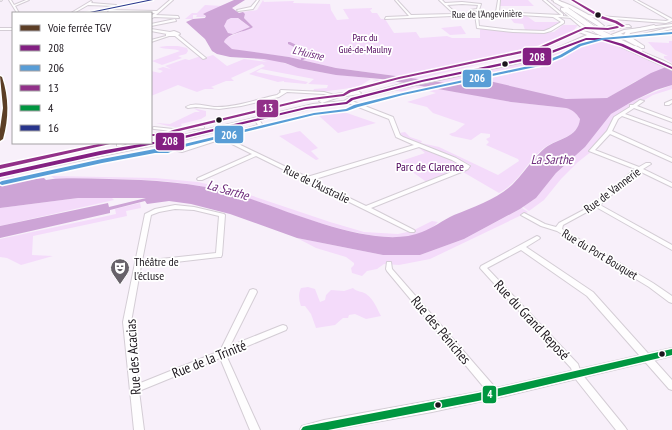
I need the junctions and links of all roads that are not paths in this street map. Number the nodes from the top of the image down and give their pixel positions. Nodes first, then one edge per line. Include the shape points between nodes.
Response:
1 (10, 0) edge
2 (28, 0) edge
3 (94, 0) edge
4 (152, 0) edge
5 (172, 0) edge
6 (258, 0) edge
7 (396, 0) edge
8 (440, 0) edge
9 (499, 0) edge
10 (544, 0) edge
11 (636, 0) edge
12 (553, 1) edge
13 (121, 2) dead end
14 (88, 4) junction
15 (116, 5) junction
16 (446, 5) junction
17 (14, 6) junction
18 (112, 8) junction
19 (238, 10) dead end
20 (452, 10) junction
21 (17, 12) edge
22 (74, 12) edge
23 (91, 12) edge
24 (106, 12) edge
25 (158, 12) junction
26 (476, 13) junction
27 (497, 13) junction
28 (570, 13) junction
29 (456, 14) junction
30 (553, 15) junction
31 (563, 15) junction
32 (662, 15) junction
33 (672, 15) edge
34 (152, 17) edge
35 (178, 17) dead end
36 (411, 17) junction
37 (386, 18) dead end
38 (591, 18) junction
39 (175, 20) dead end
40 (657, 23) junction
41 (646, 24) junction
42 (672, 24) edge
43 (12, 25) edge
44 (152, 25) edge
45 (602, 26) junction
46 (5, 28) junction
47 (610, 28) junction
48 (0, 29) edge
49 (12, 29) edge
50 (152, 30) edge
51 (618, 32) junction
52 (589, 33) junction
53 (168, 34) junction
54 (641, 35) dead end
55 (581, 40) junction
56 (152, 41) edge
57 (566, 43) junction
58 (615, 43) junction
59 (639, 48) junction
60 (204, 58) dead end
61 (660, 60) edge
62 (443, 76) junction
63 (398, 86) junction
64 (280, 91) dead end
65 (286, 92) junction
66 (345, 95) junction
67 (335, 97) junction
68 (351, 100) junction
69 (642, 101) dead end
70 (672, 101) edge
71 (339, 103) junction
72 (667, 104) dead end
73 (632, 106) junction
74 (188, 107) dead end
75 (621, 114) junction
76 (256, 119) junction
77 (672, 121) edge
78 (202, 127) junction
79 (609, 132) junction
80 (672, 134) edge
81 (155, 135) edge
82 (223, 138) junction
83 (173, 140) junction
84 (118, 144) edge
85 (124, 144) edge
86 (419, 145) junction
87 (256, 154) junction
88 (672, 160) edge
89 (648, 164) dead end
90 (639, 169) junction
91 (0, 173) edge
92 (200, 179) dead end
93 (308, 179) junction
94 (672, 185) edge
95 (596, 205) junction
96 (366, 208) junction
97 (524, 215) dead end
98 (559, 230) junction
99 (412, 231) dead end
100 (537, 238) dead end
101 (522, 246) junction
102 (672, 248) edge
103 (139, 264) junction
104 (389, 264) dead end
105 (254, 292) dead end
106 (672, 300) edge
107 (283, 328) dead end
108 (672, 352) edge
109 (222, 354) junction
110 (646, 358) junction
111 (577, 374) junction
112 (672, 386) edge
113 (135, 389) junction
114 (496, 393) junction
115 (139, 430) edge
116 (255, 430) edge
117 (306, 430) edge
118 (622, 430) edge

1 - 17 street
2 - 17 street
3 - 14 street
4 - 18 street
5 - 25 street
6 - 19 street via 252,8
7 - 36 street
8 - 16 street
9 - 27 street
10 - 31 street
11 - 32 street
12 - 28 highway
12 - 38 main road
13 - 15 street
14 - 15 street
14 - 22 street
15 - 18 street
16 - 20 street
16 - 20 street via 479,6 478,10
17 - 21 street
18 - 23 street
18 - 24 street
20 - 29 street
24 - 25 street
25 - 34 street
26 - 27 street, Rue de l'Angevinière
26 - 29 street, Rue de l'Angevinière
26 - 30 street via 478,27 513,31 548,31 563,22
27 - 30 street, Rue de l'Angevinière
28 - 31 street, Rue de l'Angevinière
28 - 52 main road
28 - 59 highway, bridge via 597,31
29 - 36 street, Rue de l'Angevinière
30 - 31 street, Rue de l'Angevinière
32 - 33 street
32 - 42 street
34 - 35 street
36 - 37 street, Rue de l'Angevinière
38 - 41 street
38 - 45 main road
39 - 44 street
40 - 41 main road
40 - 42 main road
40 - 42 street
40 - 51 main road
40 - 59 highway via 626,34
41 - 42 main road
41 - 47 main road
41 - 51 main road
42 - 54 street
43 - 46 street
45 - 47 main road
45 - 52 main road
46 - 48 street
46 - 49 street
47 - 51 main road
47 - 52 main road
50 - 53 street
51 - 52 main road via 612,37
51 - 59 highway
52 - 55 main road
52 - 57 main road
52 - 58 highway
53 - 56 street
53 - 60 street via 178,33 176,35
55 - 57 main road
55 - 58 highway via 596,39
57 - 62 main road via 527,56
57 - 62 main road via 537,57
58 - 61 highway
59 - 61 highway
62 - 63 main road
63 - 66 main road
63 - 68 main road
64 - 65 street
65 - 67 street via 324,93
65 - 74 street via 225,107
66 - 67 main road
66 - 68 main road
67 - 71 main road via 333,100
67 - 78 main road
68 - 71 main road
68 - 86 street via 391,118 398,136
69 - 73 street
70 - 72 street
71 - 76 main road
73 - 75 street
73 - 77 street
75 - 79 street
75 - 80 street
76 - 82 street via 259,126
76 - 83 main road
78 - 81 street
78 - 83 main road
79 - 88 street
79 - 90 street via 592,151
81 - 83 main road
81 - 83 main road
82 - 83 street via 182,150 176,150
82 - 87 street, Rue de l'Australie
84 - 91 main road
85 - 91 main road
86 - 93 street
86 - 96 street via 454,158 467,167
87 - 92 street
87 - 93 street, Rue de l'Australie
89 - 90 street, Rue de Vannerie
90 - 94 street
90 - 95 street, Rue de Vannerie
93 - 96 street, Rue de l'Australie
95 - 98 street, Rue de Vannerie via 561,224
95 - 102 street
96 - 99 street, Rue de l'Australie
97 - 98 street, Rue du Port Bouquet
98 - 106 street, Rue du Port Bouquet via 652,285
100 - 101 street
101 - 110 street via 590,294
101 - 111 street, Rue du Grand Reposé via 483,268 575,366
103 - 103 street, Rue des Acacias via 148,214 183,207 222,215 220,255
103 - 113 street, Rue des Acacias via 127,322
104 - 114 street, Rue des Péniches via 389,268
105 - 109 street
107 - 109 street, Rue de la Trinité
108 - 110 main road
109 - 113 street, Rue de la Trinité
109 - 116 street
110 - 111 main road
110 - 112 street
111 - 114 main road
111 - 118 street, Rue du Grand Reposé
113 - 115 street, Rue des Acacias
114 - 117 main road

